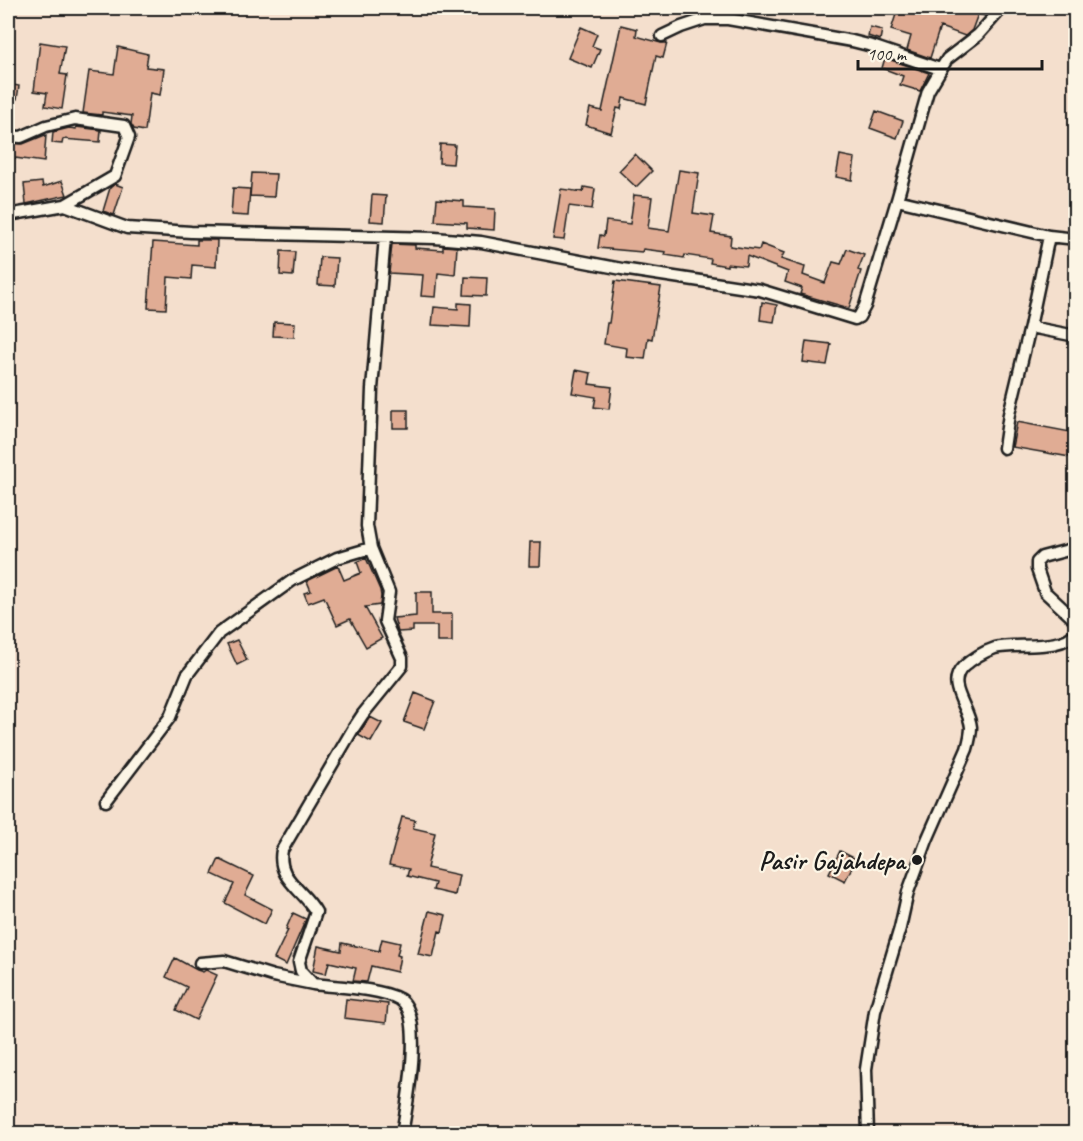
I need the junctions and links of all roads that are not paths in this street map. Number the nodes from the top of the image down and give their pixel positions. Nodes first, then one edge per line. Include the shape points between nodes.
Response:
1 (1002, 8) edge
2 (663, 36) dead end
3 (940, 69) junction
4 (8, 136) edge
5 (897, 200) junction
6 (65, 205) junction
7 (8, 215) edge
8 (1049, 236) junction
9 (385, 237) junction
10 (1076, 239) edge
11 (1030, 327) junction
12 (1076, 336) edge
13 (1004, 448) dead end
14 (371, 548) junction
15 (1076, 548) edge
16 (1076, 621) edge
17 (1076, 632) edge
18 (106, 801) dead end
19 (200, 963) dead end
20 (313, 984) junction
21 (402, 1134) edge
22 (868, 1134) edge

1 - 3 street
2 - 3 street via 705,19 728,19 852,41
3 - 5 street via 928,91
4 - 6 street via 21,137 75,119 124,126 129,137 115,176
5 - 8 street
5 - 9 street via 865,306 855,319 760,290 481,242
6 - 7 street
6 - 9 street via 127,228
8 - 10 street
8 - 11 street
9 - 14 street via 372,389 367,526
11 - 12 street
11 - 13 street
14 - 18 street via 337,558 293,580 219,633 187,675 170,717
14 - 20 street via 388,590 385,621 402,666 353,729 281,855 283,873 316,912 299,962 301,971
15 - 16 street via 1042,557 1037,569 1045,592
17 - 22 street via 1071,638 1042,645 997,648 979,654 957,674 955,685 967,712 970,738 908,892 874,1011 866,1069
19 - 20 street via 224,961
20 - 21 street via 383,993 405,1005 414,1037

